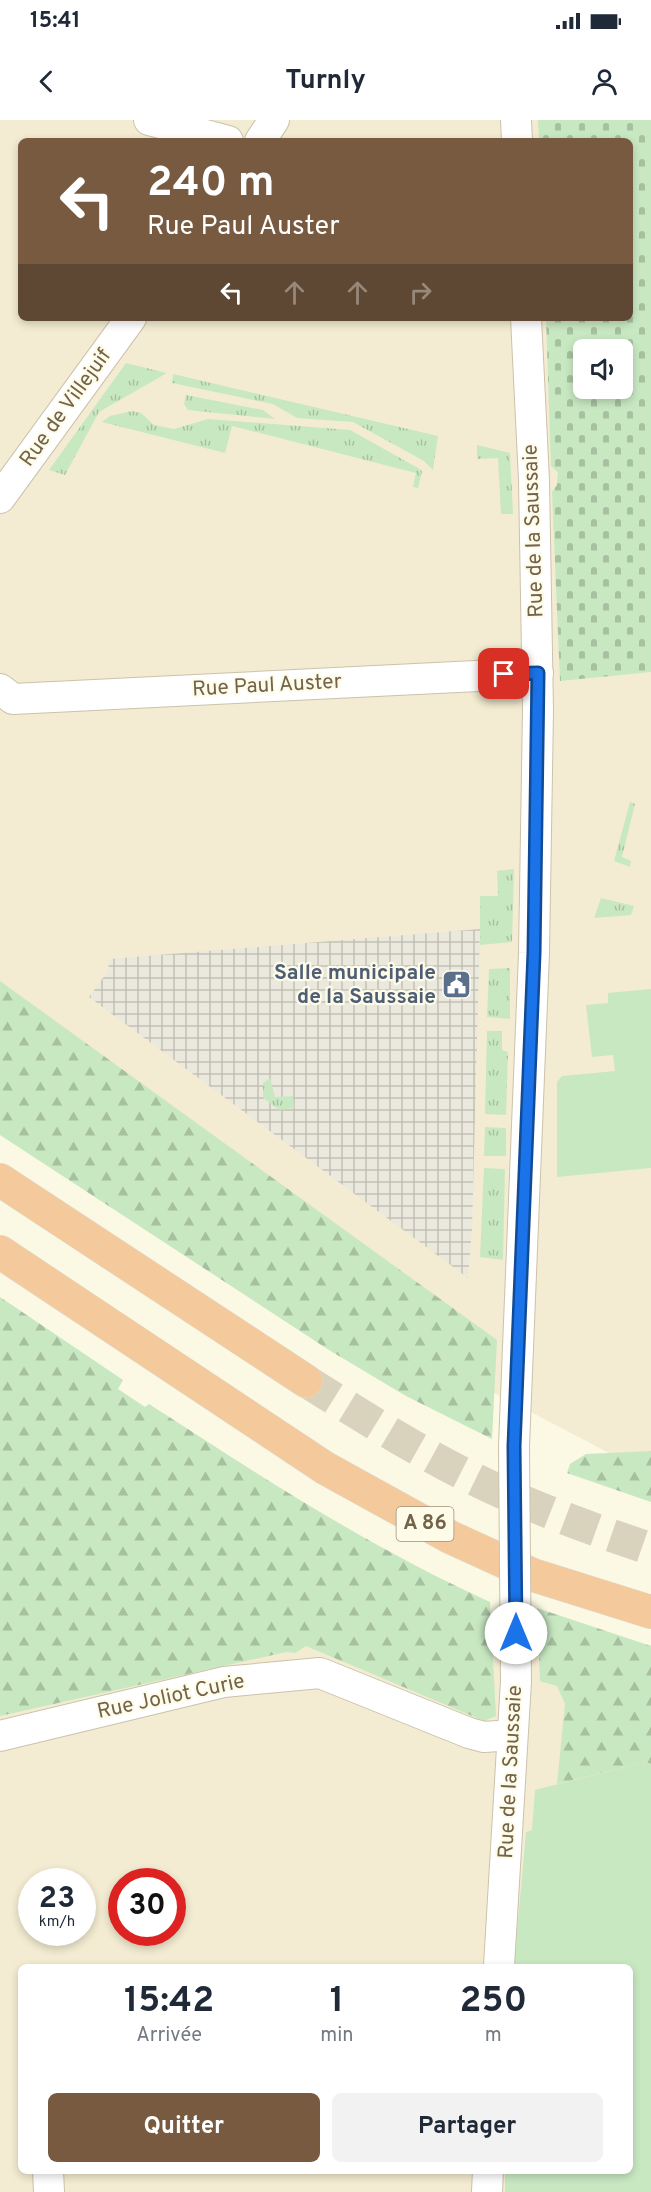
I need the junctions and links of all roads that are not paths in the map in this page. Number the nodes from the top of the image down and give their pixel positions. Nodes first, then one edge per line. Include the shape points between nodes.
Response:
1 (149, 120) edge
2 (274, 120) edge
3 (516, 120) edge
4 (217, 138) edge
5 (262, 138) edge
6 (517, 138) edge
7 (129, 321) edge
8 (526, 321) edge
9 (0, 498) edge
10 (538, 673) junction
11 (0, 689) edge
12 (0, 1180) edge
13 (0, 1252) edge
14 (306, 1381) tunnel mouth
15 (651, 1612) edge
16 (512, 1735) junction
17 (0, 1736) edge
18 (500, 1964) edge
19 (48, 2174) edge
20 (488, 2174) edge
21 (49, 2192) edge
22 (487, 2192) edge

1 - 4 street
2 - 5 street
3 - 6 street
7 - 9 street, Rue de Villejuif
8 - 10 street, Rue de la Saussaie
10 - 11 street, Rue Paul Auster via 14,699
10 - 16 street, Rue de la Saussaie, bridge via 534,953 514,1446 516,1681
12 - 14 highway
13 - 15 highway, A 86 via 325,1468 450,1537 533,1575
16 - 17 street, Rue Joliot Curie via 484,1737 469,1733 320,1673 225,1682
16 - 18 street, Rue de la Saussaie
19 - 21 street
20 - 22 street

